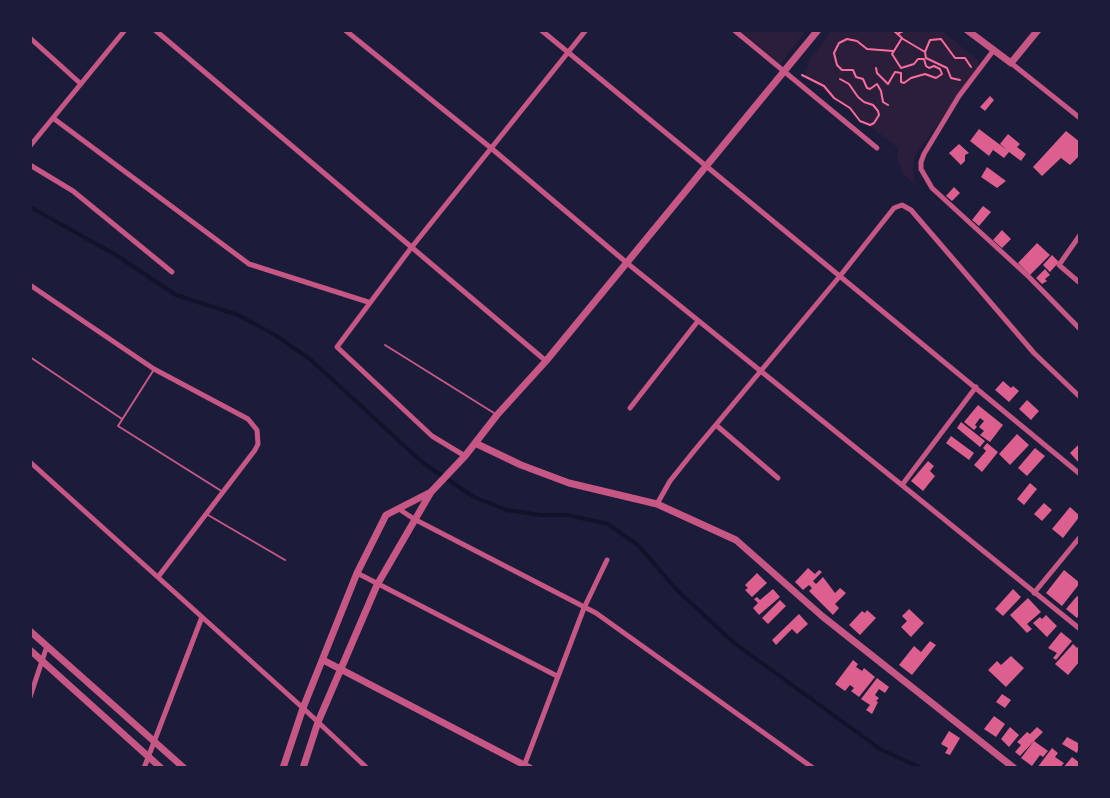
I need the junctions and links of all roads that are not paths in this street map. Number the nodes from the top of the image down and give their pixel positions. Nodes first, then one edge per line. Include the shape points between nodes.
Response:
1 (125, 30) edge
2 (155, 30) edge
3 (345, 30) edge
4 (541, 30) edge
5 (586, 30) edge
6 (734, 30) edge
7 (968, 30) edge
8 (1038, 30) edge
9 (815, 31) edge
10 (30, 38) edge
11 (993, 51) junction
12 (567, 52) junction
13 (1011, 63) junction
14 (784, 72) junction
15 (81, 84) junction
16 (53, 118) junction
17 (1080, 118) edge
18 (30, 135) edge
19 (36, 140) junction
20 (30, 146) edge
21 (491, 148) junction
22 (878, 148) dead end
23 (30, 165) edge
24 (706, 167) junction
25 (1080, 235) edge
26 (411, 248) junction
27 (627, 263) junction
28 (172, 272) dead end
29 (840, 276) junction
30 (1080, 283) edge
31 (30, 285) edge
32 (368, 302) junction
33 (698, 321) junction
34 (1080, 329) edge
35 (385, 345) dead end
36 (30, 357) edge
37 (546, 361) junction
38 (154, 369) junction
39 (762, 371) junction
40 (976, 387) junction
41 (1080, 397) edge
42 (630, 408) dead end
43 (497, 415) junction
44 (122, 419) junction
45 (716, 425) junction
46 (475, 443) junction
47 (465, 456) junction
48 (30, 462) edge
49 (1080, 474) edge
50 (778, 478) dead end
51 (902, 485) junction
52 (433, 489) junction
53 (223, 492) junction
54 (657, 504) junction
55 (399, 509) junction
56 (206, 514) junction
57 (414, 519) junction
58 (1080, 537) edge
59 (607, 560) dead end
60 (285, 561) dead end
61 (357, 573) junction
62 (158, 577) junction
63 (377, 585) junction
64 (1034, 593) junction
65 (585, 608) junction
66 (202, 617) junction
67 (1080, 629) edge
68 (30, 631) edge
69 (47, 646) junction
70 (30, 650) edge
71 (323, 660) junction
72 (43, 661) junction
73 (341, 670) junction
74 (557, 676) junction
75 (83, 678) junction
76 (75, 690) junction
77 (30, 697) edge
78 (303, 708) junction
79 (318, 722) junction
80 (154, 742) junction
81 (148, 757) junction
82 (526, 767) edge
83 (144, 768) edge
84 (161, 768) edge
85 (184, 768) edge
86 (283, 768) edge
87 (303, 768) edge
88 (367, 768) edge
89 (813, 768) edge
90 (1014, 768) edge

1 - 15 street
2 - 26 street
3 - 21 street
4 - 12 street
5 - 12 street
6 - 14 street
7 - 11 street
8 - 13 street
9 - 14 street
10 - 15 street
11 - 13 street
11 - 34 street via 959,96 921,162 925,178
12 - 21 street
12 - 24 street
13 - 17 street
14 - 22 street
14 - 24 street
15 - 16 street
16 - 19 street
16 - 32 street via 249,264
18 - 19 street
19 - 20 street
21 - 26 street
21 - 27 street
23 - 28 street via 73,191
24 - 27 street
24 - 29 street
25 - 30 street via 1059,265
26 - 32 street
26 - 37 street
27 - 33 street
27 - 37 street
29 - 39 street
29 - 40 street
29 - 41 street via 894,208 911,210 1034,353
31 - 38 street
32 - 47 street via 337,347 432,436
33 - 39 street
33 - 42 street
35 - 43 lane
36 - 44 lane
37 - 43 street
38 - 44 lane
38 - 53 street via 248,419 257,430 255,450
39 - 45 street
39 - 51 street
40 - 49 street
40 - 51 street
43 - 46 street
44 - 53 lane via 118,426
45 - 50 street
45 - 54 street via 670,481
46 - 47 street
46 - 54 street via 569,483
47 - 52 street
48 - 62 street
51 - 64 street
52 - 55 street
52 - 57 street
53 - 56 street
54 - 90 street via 736,540 822,616
55 - 57 street
55 - 61 street via 386,515
56 - 60 lane
56 - 62 street
57 - 63 street
57 - 65 street
58 - 64 street
59 - 65 street
61 - 63 street
61 - 71 street
62 - 66 street
63 - 73 street
63 - 74 street
64 - 67 street
65 - 74 street
65 - 89 street
66 - 78 street
66 - 80 street
68 - 69 street
69 - 72 street
69 - 75 street
70 - 72 street
71 - 73 street
71 - 78 street
72 - 76 street
72 - 77 street
73 - 79 street
73 - 82 street
74 - 82 street
75 - 76 street
75 - 80 street
76 - 81 street
78 - 79 street
78 - 86 street
79 - 87 street
79 - 88 street
80 - 81 street
80 - 85 street
81 - 83 street
81 - 84 street

